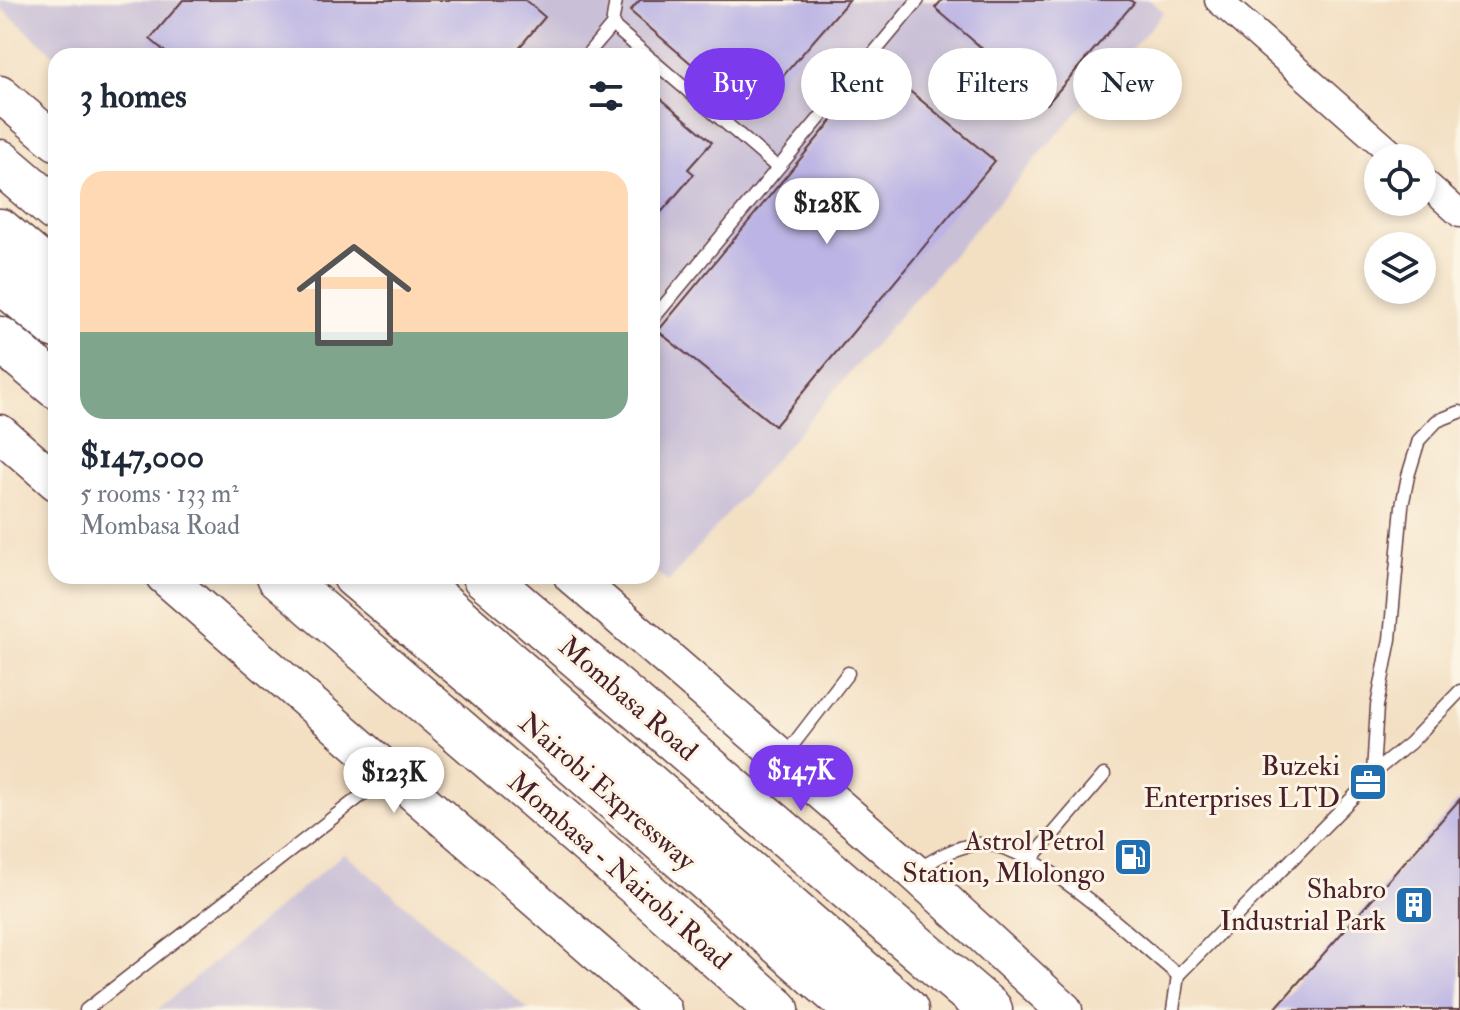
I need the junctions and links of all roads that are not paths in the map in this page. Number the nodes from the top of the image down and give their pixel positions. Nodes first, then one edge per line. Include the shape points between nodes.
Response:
1 (616, 0) edge
2 (918, 0) edge
3 (1218, 0) edge
4 (612, 25) junction
5 (593, 48) edge
6 (638, 48) edge
7 (660, 67) edge
8 (0, 94) edge
9 (48, 135) edge
10 (1381, 144) edge
11 (0, 162) edge
12 (778, 168) junction
13 (1436, 193) edge
14 (48, 203) edge
15 (1460, 214) edge
16 (0, 231) edge
17 (48, 271) edge
18 (0, 280) edge
19 (660, 310) edge
20 (48, 319) edge
21 (0, 339) edge
22 (48, 379) edge
23 (1460, 412) edge
24 (0, 433) edge
25 (48, 475) edge
26 (173, 584) edge
27 (288, 584) edge
28 (365, 584) edge
29 (418, 584) edge
30 (493, 584) edge
31 (581, 584) edge
32 (848, 673) dead end
33 (1460, 691) edge
34 (783, 758) junction
35 (391, 772) junction
36 (1373, 773) junction
37 (1104, 775) dead end
38 (1030, 861) junction
39 (914, 872) junction
40 (1178, 975) junction
41 (86, 1010) edge
42 (663, 1010) edge
43 (777, 1010) edge
44 (856, 1010) edge
45 (906, 1010) edge
46 (990, 1010) edge
47 (1064, 1010) edge
48 (1173, 1010) edge

1 - 4 lane
2 - 12 lane
3 - 10 street
4 - 5 lane
4 - 6 lane
7 - 12 lane
8 - 9 street
11 - 14 highway
12 - 19 lane
13 - 15 street
16 - 17 highway
18 - 20 highway
21 - 22 highway
23 - 36 lane via 1437,421 1419,440 1408,476
24 - 25 street
26 - 35 street
27 - 43 highway, Mombasa - Nairobi Road
28 - 44 highway, Nairobi Expressway
29 - 45 highway, Nairobi Expressway
30 - 46 highway, Mombasa Road
31 - 34 street
32 - 34 lane
33 - 36 lane
34 - 39 street
35 - 41 lane
35 - 42 street
36 - 40 lane
37 - 38 lane
38 - 39 lane via 980,844 944,853
38 - 40 lane via 1061,878
39 - 47 street
40 - 48 lane

